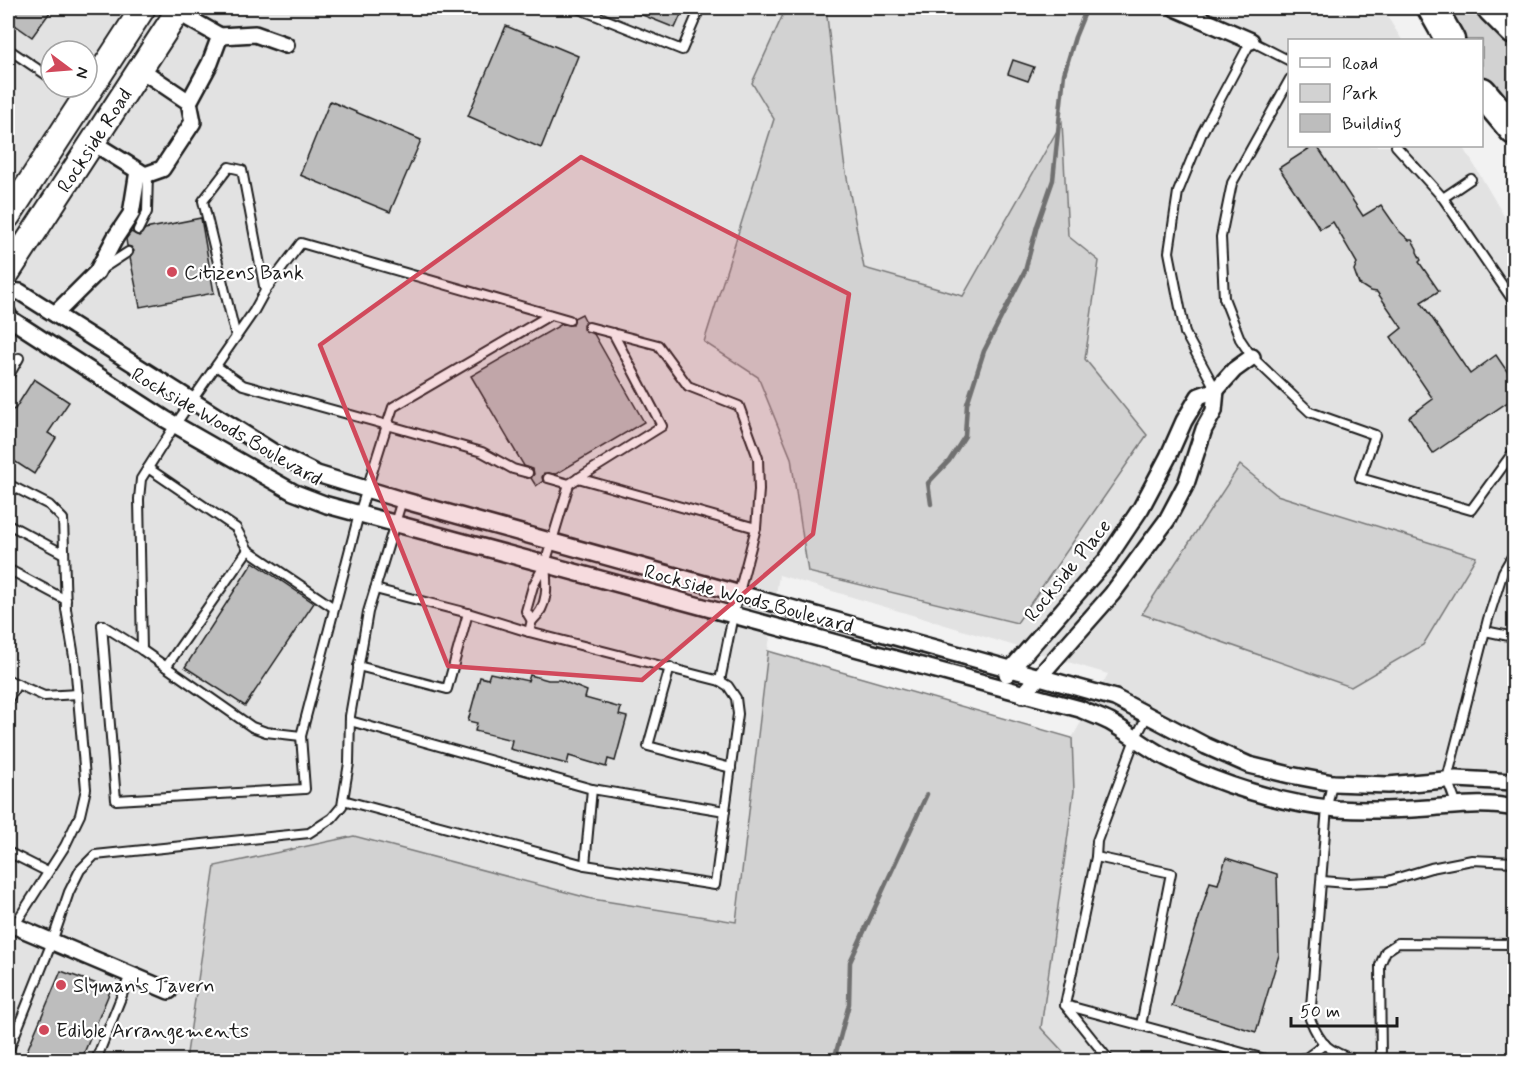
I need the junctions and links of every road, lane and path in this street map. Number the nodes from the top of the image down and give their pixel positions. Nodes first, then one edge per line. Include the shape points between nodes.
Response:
1 (143, 8) edge
2 (578, 8) edge
3 (700, 8) edge
4 (1175, 8) edge
5 (1432, 8) edge
6 (1492, 8) edge
7 (176, 9) edge
8 (1515, 30) edge
9 (220, 36) junction
10 (1449, 39) edge
11 (1251, 41) junction
12 (286, 45) dead end
13 (8, 49) edge
14 (1288, 60) edge
15 (99, 62) edge
16 (140, 69) junction
17 (39, 70) edge
18 (1288, 83) edge
19 (1483, 93) edge
20 (71, 99) edge
21 (189, 102) junction
22 (1515, 130) edge
23 (92, 142) junction
24 (1397, 147) edge
25 (143, 172) junction
26 (1471, 179) dead end
27 (1443, 198) junction
28 (8, 216) edge
29 (138, 230) dead end
30 (128, 252) dead end
31 (8, 272) edge
32 (97, 272) junction
33 (8, 291) edge
34 (265, 291) junction
35 (1515, 302) edge
36 (8, 314) edge
37 (56, 314) junction
38 (550, 315) junction
39 (569, 320) dead end
40 (589, 327) dead end
41 (613, 333) junction
42 (236, 337) junction
43 (1252, 357) junction
44 (19, 358) dead end
45 (216, 366) junction
46 (8, 377) edge
47 (1216, 390) junction
48 (192, 401) junction
49 (175, 425) junction
50 (387, 425) junction
51 (1515, 451) edge
52 (148, 468) junction
53 (528, 473) dead end
54 (1160, 473) junction
55 (548, 478) dead end
56 (578, 478) junction
57 (8, 484) edge
58 (569, 484) junction
59 (1186, 484) junction
60 (367, 489) junction
61 (402, 500) junction
62 (359, 514) junction
63 (395, 524) junction
64 (8, 525) edge
65 (756, 528) junction
66 (553, 542) junction
67 (248, 550) junction
68 (1515, 553) edge
69 (64, 554) junction
70 (545, 564) junction
71 (8, 569) edge
72 (375, 589) junction
73 (739, 593) junction
74 (66, 600) junction
75 (334, 608) junction
76 (468, 613) junction
77 (733, 615) junction
78 (532, 620) junction
79 (1485, 631) junction
80 (529, 632) junction
81 (1515, 638) edge
82 (142, 650) junction
83 (358, 666) junction
84 (166, 667) junction
85 (670, 667) junction
86 (1011, 668) junction
87 (1038, 676) junction
88 (8, 680) edge
89 (720, 681) junction
90 (17, 684) junction
91 (999, 687) junction
92 (78, 694) junction
93 (1023, 695) junction
94 (8, 700) edge
95 (1147, 716) junction
96 (350, 721) junction
97 (302, 736) junction
98 (1135, 739) junction
99 (731, 768) junction
100 (1447, 779) junction
101 (1515, 782) edge
102 (1332, 783) junction
103 (592, 789) junction
104 (343, 800) junction
105 (1457, 806) junction
106 (1327, 807) junction
107 (1515, 808) edge
108 (725, 811) junction
109 (8, 852) edge
110 (1096, 857) junction
111 (1515, 862) edge
112 (585, 865) junction
113 (48, 872) junction
114 (1322, 881) junction
115 (10, 925) edge
116 (52, 942) junction
117 (1515, 944) edge
118 (130, 975) junction
119 (169, 991) dead end
120 (1065, 1005) junction
121 (1141, 1025) junction
122 (1325, 1044) junction
123 (8, 1052) edge
124 (96, 1060) edge
125 (1108, 1060) edge
126 (1269, 1060) edge
127 (1294, 1060) edge
128 (1355, 1060) edge
129 (1381, 1060) edge

1 - 15 main road, Rockside Road
2 - 3 lane via 682,50
4 - 11 street
5 - 10 highway
6 - 8 highway
7 - 9 street
7 - 16 main road, Rockside Road
9 - 12 street via 255,34
9 - 21 street
11 - 14 lane
11 - 47 lane via 1202,133 1178,192 1170,252 1185,333
13 - 17 lane
16 - 21 street
16 - 23 main road, Rockside Road
18 - 43 lane via 1232,183 1221,237 1224,298 1240,339
19 - 22 highway
20 - 28 main road, Rockside Road
21 - 25 street via 193,122 162,169
23 - 25 street
23 - 31 main road, Rockside Road
24 - 27 lane
25 - 29 lane via 147,212
25 - 32 street via 131,214
26 - 27 lane
27 - 35 lane
30 - 32 lane
32 - 37 street
33 - 37 street, Rockside Woods Boulevard via 20,292
34 - 38 lane via 302,243
34 - 42 lane
34 - 42 lane via 242,170 229,166 203,201
36 - 49 street, Rockside Woods Boulevard
37 - 48 street, Rockside Woods Boulevard
38 - 39 lane
38 - 50 lane via 393,407
40 - 41 lane
41 - 56 lane via 662,426
41 - 65 lane via 658,345 688,386 739,406 758,458
42 - 45 lane
43 - 47 street, Rockside Place
43 - 51 lane via 1310,412 1375,435 1360,478 1472,510
44 - 46 lane
45 - 48 lane
45 - 50 lane via 243,385
47 - 54 street, Rockside Place via 1199,396
47 - 59 street via 1214,411
48 - 49 lane
48 - 60 street, Rockside Woods Boulevard via 273,452 317,474
49 - 52 lane
49 - 62 street, Rockside Woods Boulevard via 293,492
50 - 53 lane via 482,452
50 - 60 lane
52 - 67 lane via 236,528
52 - 82 lane via 141,479 139,499
54 - 59 street
54 - 86 street, Rockside Place via 1107,559
55 - 58 lane
56 - 58 lane
56 - 65 lane
57 - 69 lane via 50,505 63,519
58 - 66 lane
59 - 87 street via 1167,520 1137,562
60 - 61 street, Rockside Woods Boulevard
60 - 62 lane
61 - 63 lane
61 - 66 street, Rockside Woods Boulevard
62 - 63 street, Rockside Woods Boulevard
62 - 75 lane
63 - 70 street, Rockside Woods Boulevard
63 - 72 lane
64 - 69 lane
65 - 73 lane
66 - 70 lane
66 - 73 street, Rockside Woods Boulevard
67 - 75 lane
67 - 84 lane
68 - 79 lane via 1503,573
69 - 74 lane
70 - 77 street, Rockside Woods Boulevard
70 - 78 lane via 547,589 541,613
70 - 78 lane via 526,611
71 - 74 lane
72 - 76 lane
72 - 83 lane
73 - 77 lane
73 - 86 street, Rockside Woods Boulevard
74 - 92 lane
75 - 97 lane
76 - 80 lane
76 - 83 lane via 447,689
77 - 89 lane
77 - 91 street, Rockside Woods Boulevard
78 - 80 lane
79 - 81 lane
79 - 100 lane
80 - 85 lane
82 - 84 lane
82 - 97 lane via 102,625 116,800 305,789
83 - 96 lane
84 - 97 lane via 252,727
85 - 89 lane
85 - 99 lane via 648,746
86 - 87 street, Rockside Woods Boulevard
86 - 91 street, Rockside Place
87 - 93 street
87 - 95 street, Rockside Woods Boulevard via 1115,698
88 - 90 lane
89 - 99 lane via 736,699 738,714
90 - 92 lane via 44,696
90 - 94 lane
91 - 93 street, Rockside Woods Boulevard
92 - 113 lane via 86,789 80,815
93 - 98 street, Rockside Woods Boulevard via 1080,710
95 - 98 lane
95 - 102 street, Rockside Woods Boulevard via 1248,765
96 - 103 lane
96 - 104 lane
98 - 106 street, Rockside Woods Boulevard via 1215,779 1295,803
98 - 110 lane via 1097,841
99 - 108 lane
100 - 101 street, Rockside Woods Boulevard
100 - 102 street, Rockside Woods Boulevard
100 - 105 lane
102 - 106 lane
103 - 108 lane
103 - 112 lane
104 - 112 lane
104 - 116 lane via 332,818 309,833 95,855 80,870 69,892
105 - 106 street, Rockside Woods Boulevard via 1385,811
105 - 107 street, Rockside Woods Boulevard
106 - 114 lane
108 - 112 lane via 715,885
109 - 113 lane
110 - 120 lane
110 - 121 lane via 1171,873
111 - 114 lane via 1472,860 1388,881
113 - 115 lane
114 - 122 lane via 1310,1020
115 - 116 street
116 - 118 street
116 - 123 lane
117 - 129 lane via 1398,943 1386,951 1380,964
118 - 119 street
118 - 124 lane
120 - 121 lane
120 - 125 lane
121 - 126 lane
122 - 127 lane via 1306,1058
122 - 128 lane via 1333,1053

